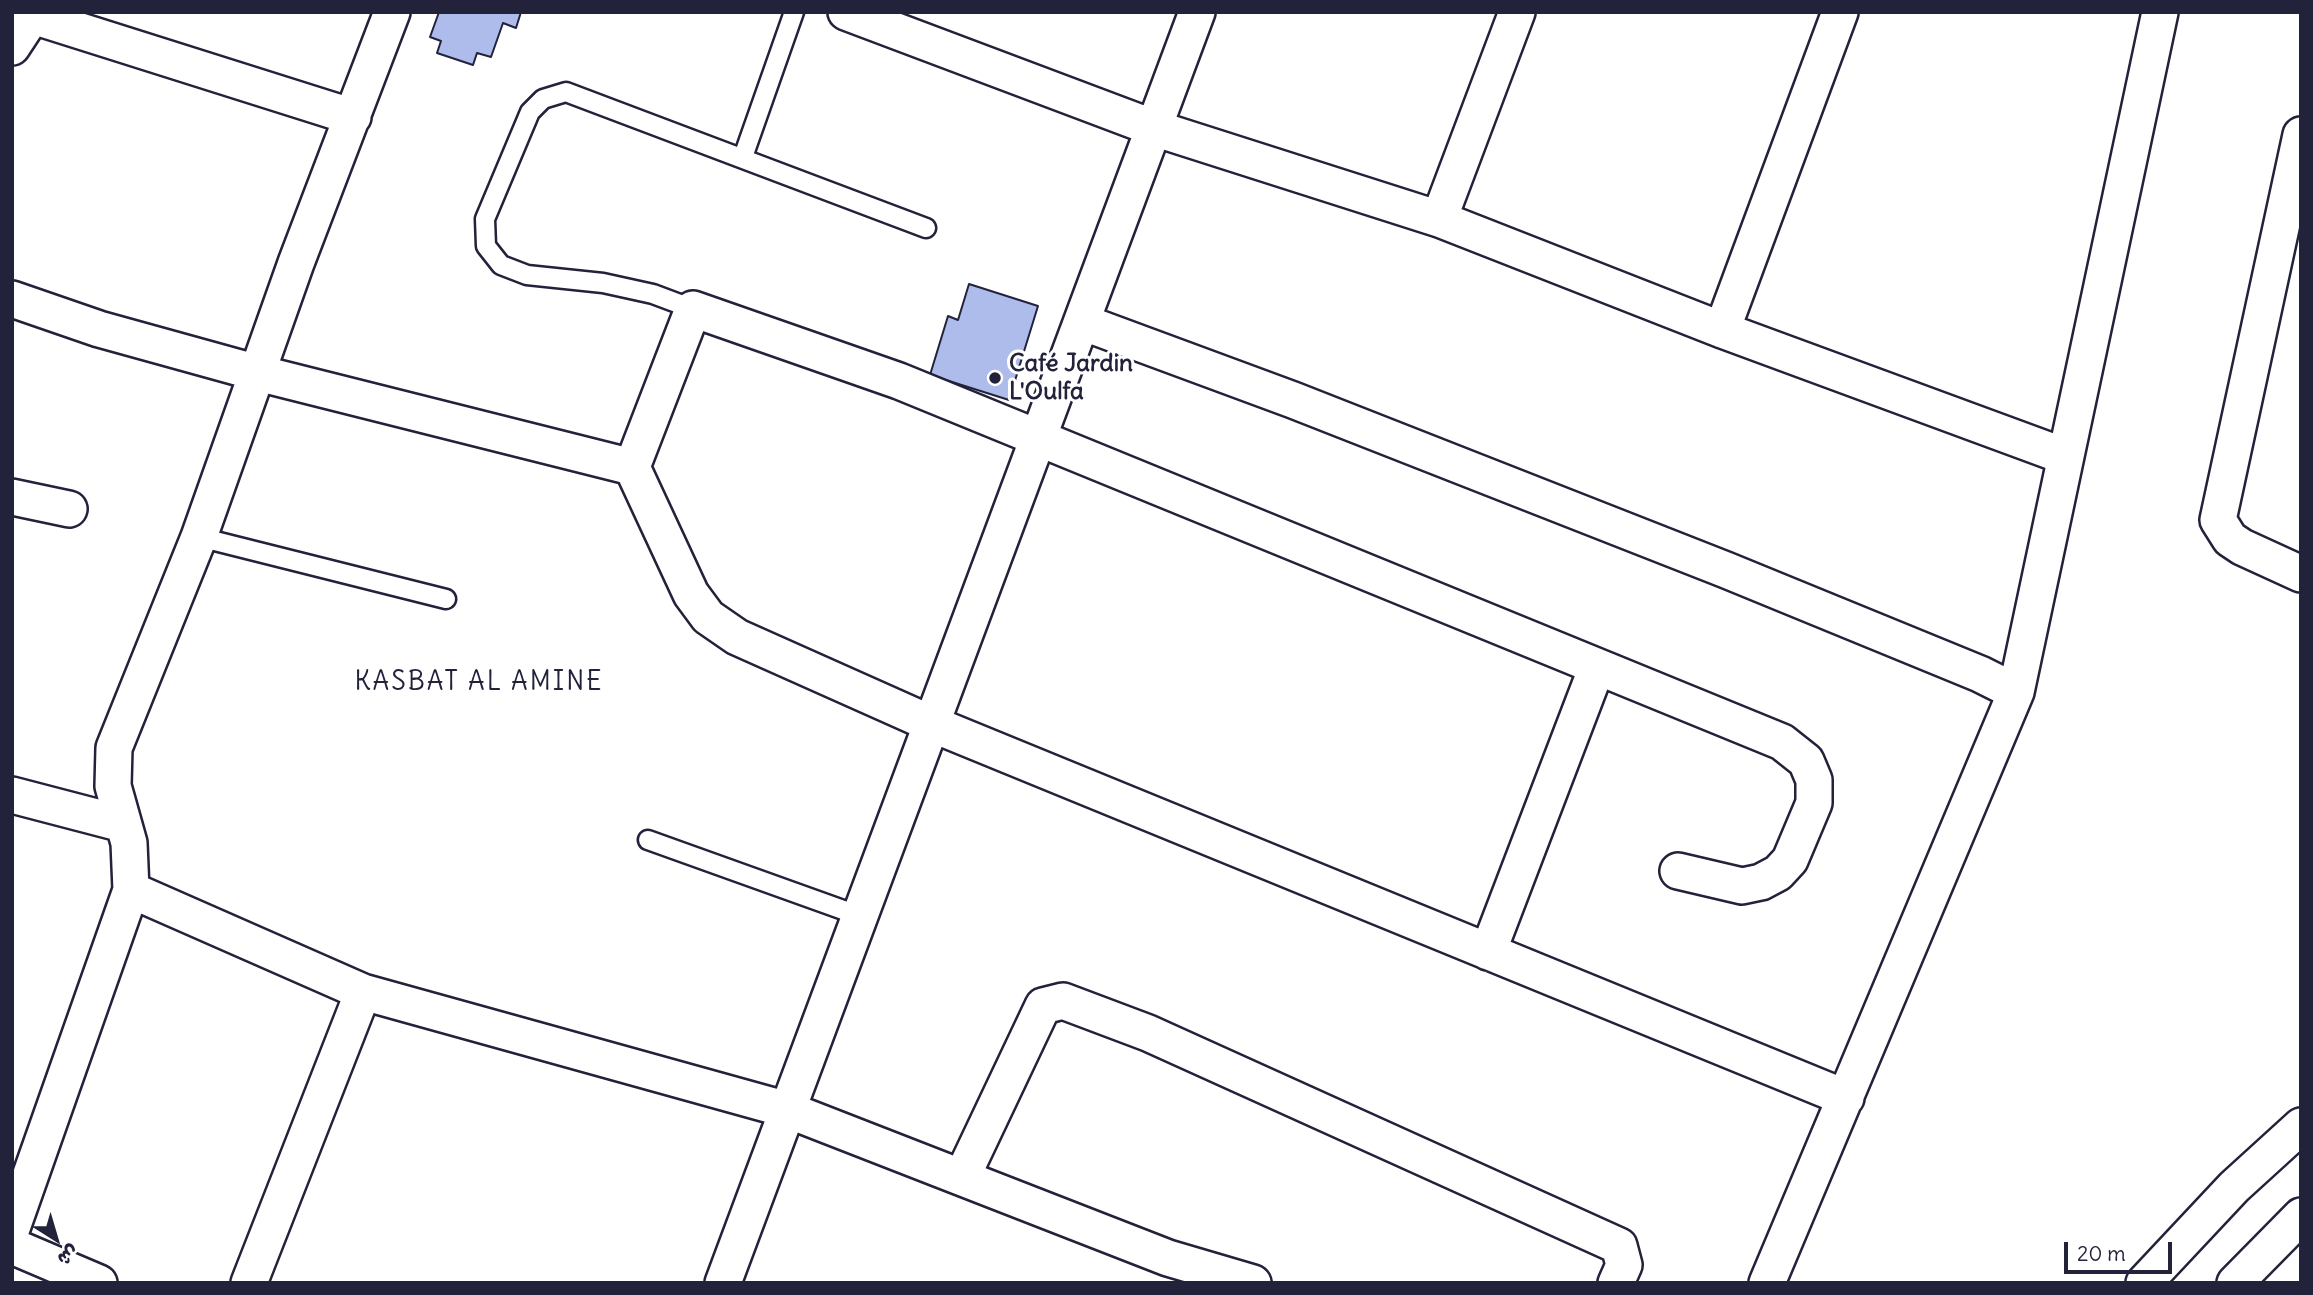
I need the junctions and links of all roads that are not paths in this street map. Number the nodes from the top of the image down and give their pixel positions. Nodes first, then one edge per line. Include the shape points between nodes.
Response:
1 (392, 12) edge
2 (794, 12) edge
3 (846, 12) edge
4 (1197, 12) edge
5 (1517, 12) edge
6 (1840, 12) edge
7 (2160, 12) edge
8 (34, 14) edge
9 (883, 19) edge
10 (12, 47) edge
11 (353, 117) junction
12 (1154, 128) junction
13 (2301, 135) edge
14 (743, 157) junction
15 (1439, 219) junction
16 (926, 228) dead end
17 (12, 299) edge
18 (693, 309) junction
19 (1082, 322) junction
20 (1722, 330) junction
21 (258, 373) junction
22 (1038, 439) junction
23 (2064, 456) junction
24 (632, 467) junction
25 (12, 497) edge
26 (69, 509) dead end
27 (199, 537) junction
28 (2301, 575) edge
29 (446, 599) dead end
30 (1597, 667) junction
31 (2016, 692) junction
32 (932, 724) junction
33 (12, 795) edge
34 (122, 824) junction
35 (648, 840) dead end
36 (1678, 871) dead end
37 (131, 890) junction
38 (860, 916) junction
39 (1488, 952) junction
40 (363, 992) junction
41 (1846, 1098) junction
42 (788, 1110) junction
43 (2301, 1126) edge
44 (962, 1177) junction
45 (2301, 1216) edge
46 (12, 1228) edge
47 (12, 1246) edge
48 (99, 1283) edge
49 (249, 1283) edge
50 (723, 1283) edge
51 (1253, 1283) edge
52 (1616, 1283) edge
53 (1767, 1283) edge
54 (2144, 1283) edge
55 (2235, 1283) edge

1 - 11 street
2 - 14 lane
3 - 9 street
4 - 12 street
5 - 15 street
6 - 20 street
7 - 23 street
8 - 10 street
8 - 11 street
9 - 12 street
11 - 21 street
12 - 15 street
12 - 19 street
13 - 28 street via 2218,520 2230,539 2242,547
14 - 16 lane
14 - 18 lane via 566,92 543,99 530,112 485,219 486,246 501,265 527,275 603,282
15 - 20 street
17 - 21 street via 99,329
18 - 22 street via 899,381
18 - 24 street
19 - 22 street
19 - 31 street via 1726,570
20 - 23 street
21 - 24 street
21 - 27 street
22 - 30 street
22 - 32 street
23 - 31 street
24 - 32 street via 691,594 708,617 737,637
25 - 26 street
27 - 29 lane
27 - 34 street via 114,748 113,786
30 - 36 street via 1782,742 1806,761 1814,780 1814,803 1790,860 1778,873 1742,887
30 - 39 street
31 - 41 street
32 - 38 street
32 - 39 street
33 - 34 street
34 - 37 street via 129,843
35 - 38 lane
37 - 40 street
37 - 46 street
38 - 42 street
39 - 41 street
40 - 42 street
40 - 49 street
41 - 53 street
42 - 44 street
42 - 50 street
43 - 54 street via 2234,1187
44 - 51 street via 1168,1258
44 - 52 street via 1043,1006 1063,1001 1148,1033 1619,1246 1624,1265
45 - 55 street
47 - 48 street

